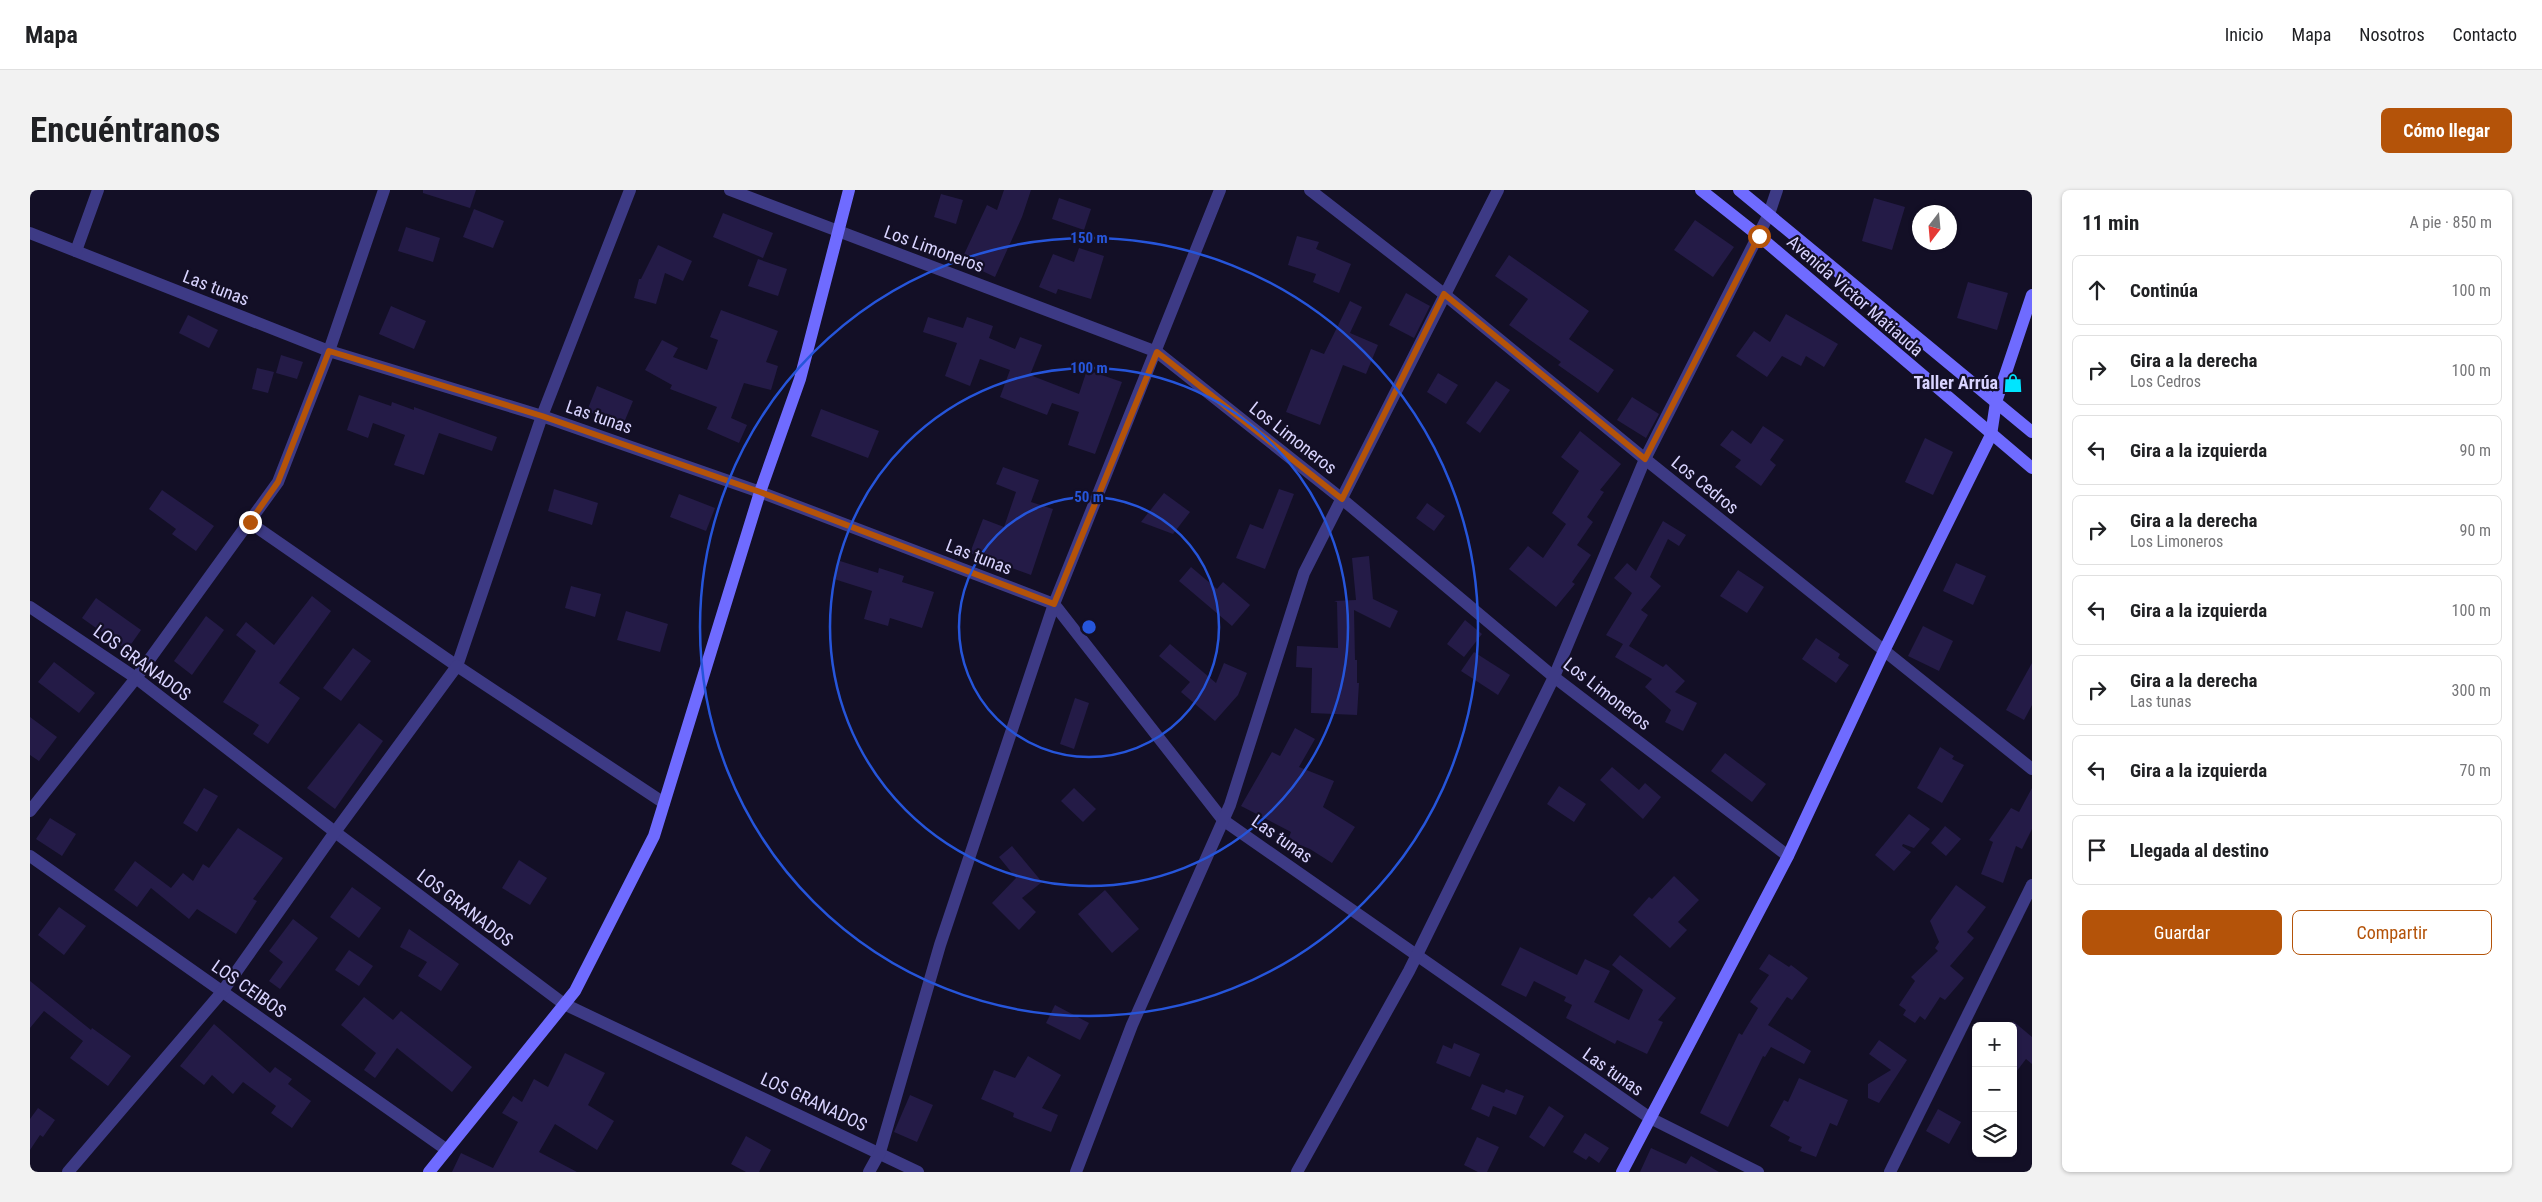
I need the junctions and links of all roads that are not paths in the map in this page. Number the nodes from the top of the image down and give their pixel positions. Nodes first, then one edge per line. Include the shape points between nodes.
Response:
1 (98, 190) edge
2 (384, 190) edge
3 (630, 190) edge
4 (730, 190) edge
5 (849, 190) edge
6 (1220, 190) edge
7 (1310, 190) edge
8 (1498, 190) edge
9 (1701, 190) edge
10 (1739, 190) edge
11 (1776, 190) edge
12 (1769, 214) junction
13 (838, 232) junction
14 (30, 234) edge
15 (1759, 236) junction
16 (76, 252) junction
17 (1444, 294) junction
18 (2032, 295) edge
19 (329, 351) junction
20 (1157, 352) junction
21 (1996, 402) junction
22 (542, 416) junction
23 (2032, 432) edge
24 (1991, 435) junction
25 (1645, 459) junction
26 (2032, 468) edge
27 (760, 492) junction
28 (1342, 499) junction
29 (250, 522) junction
30 (1054, 604) junction
31 (30, 607) edge
32 (1884, 651) junction
33 (457, 666) junction
34 (1554, 677) junction
35 (136, 678) junction
36 (2032, 770) edge
37 (664, 804) junction
38 (30, 811) edge
39 (1223, 820) junction
40 (335, 832) junction
41 (30, 856) edge
42 (1788, 856) junction
43 (2032, 885) edge
44 (1417, 955) junction
45 (222, 992) junction
46 (564, 1004) junction
47 (1650, 1118) junction
48 (447, 1150) junction
49 (880, 1152) junction
50 (68, 1172) edge
51 (429, 1172) edge
52 (869, 1172) edge
53 (918, 1172) edge
54 (1076, 1172) edge
55 (1297, 1172) edge
56 (1622, 1172) edge
57 (1758, 1172) edge
58 (1890, 1172) edge

1 - 16 street
2 - 19 street
3 - 22 street
4 - 13 street, Los Limoneros
5 - 13 street
6 - 20 street
7 - 17 street, Los Cedros
8 - 17 street
9 - 15 street, Avenida Victor Matiauda
10 - 12 street, Avenida Victor Matiauda
11 - 12 street
12 - 15 street
12 - 21 street, Avenida Victor Matiauda
13 - 20 street, Los Limoneros
13 - 27 street via 800,379
14 - 16 street, Las tunas
15 - 24 street, Avenida Victor Matiauda
15 - 25 street
16 - 19 street, Las tunas
17 - 25 street, Los Cedros
17 - 28 street
18 - 21 street
19 - 22 street, Las tunas
19 - 29 street via 278,482
20 - 28 street, Los Limoneros
20 - 30 street
21 - 23 street, Avenida Victor Matiauda
21 - 24 street
22 - 27 street, Las tunas
22 - 33 street
24 - 26 street, Avenida Victor Matiauda
24 - 32 street
25 - 32 street, Los Cedros
25 - 34 street
27 - 30 street, Las tunas
27 - 37 street
28 - 34 street, Los Limoneros
28 - 39 street via 1304,573
29 - 33 street
29 - 35 street
30 - 39 street, Las tunas
30 - 49 street via 940,945
31 - 35 street, LOS GRANADOS
32 - 36 street, Los Cedros
32 - 42 street
33 - 37 street
33 - 40 street
34 - 42 street, Los Limoneros
34 - 44 street
35 - 38 street
35 - 40 street, LOS GRANADOS
37 - 46 street via 654,836 575,991
39 - 44 street, Las tunas
39 - 54 street via 1132,1025
40 - 45 street
40 - 46 street, LOS GRANADOS
41 - 45 street, LOS CEIBOS
42 - 47 street
43 - 58 street
44 - 47 street, Las tunas
44 - 55 street
45 - 48 street, LOS CEIBOS
45 - 50 street
46 - 48 street
46 - 49 street, LOS GRANADOS
47 - 56 street
47 - 57 street, Las tunas
48 - 51 street
49 - 52 street
49 - 53 street, LOS GRANADOS

